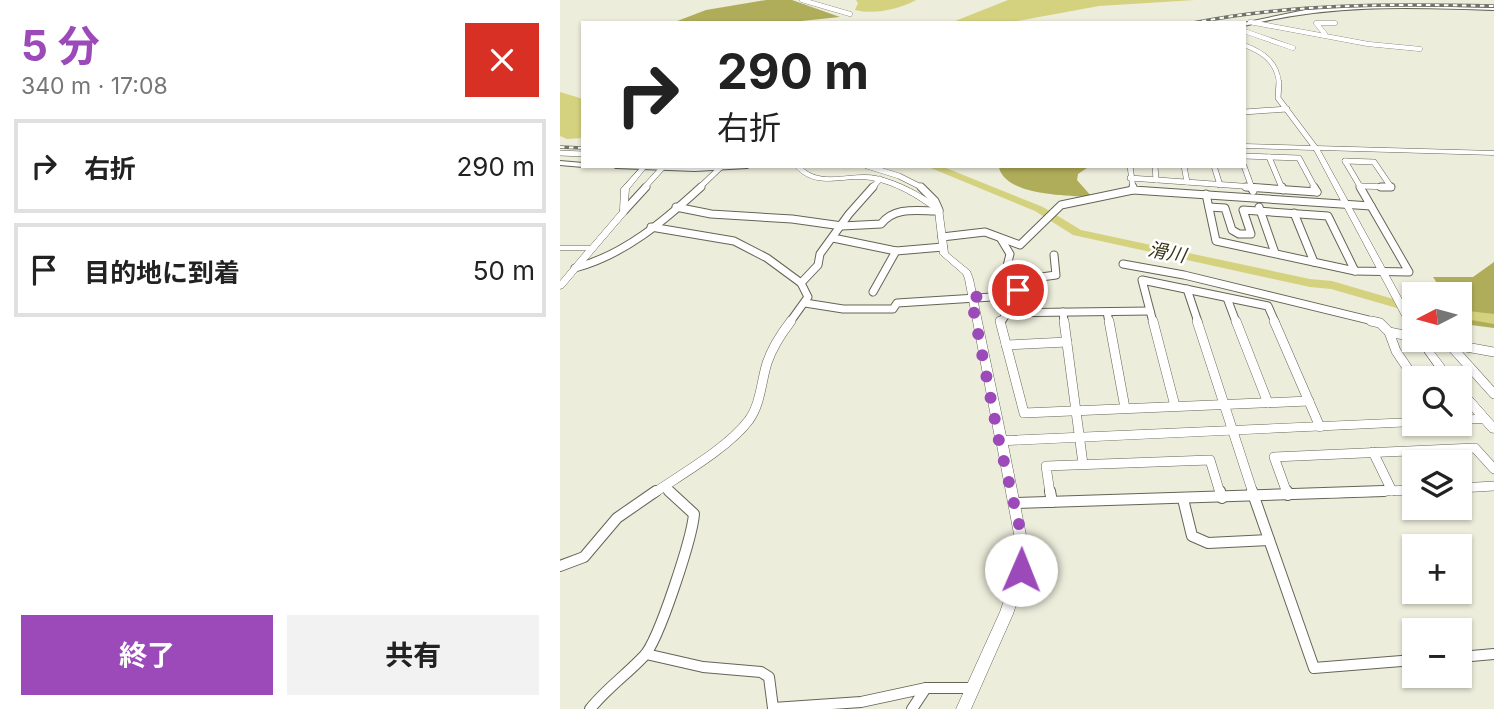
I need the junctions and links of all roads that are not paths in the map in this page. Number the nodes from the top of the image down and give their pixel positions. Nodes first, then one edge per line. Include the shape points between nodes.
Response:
1 (802, 0) edge
2 (1494, 9) edge
3 (850, 14) dead end
4 (1247, 23) edge
5 (1335, 23) dead end
6 (1246, 31) edge
7 (1325, 34) junction
8 (1246, 46) edge
9 (1293, 48) dead end
10 (1420, 49) dead end
11 (1287, 109) junction
12 (1246, 112) edge
13 (1246, 146) edge
14 (1317, 150) junction
15 (1367, 151) junction
16 (560, 153) edge
17 (1494, 153) edge
18 (581, 154) edge
19 (1246, 156) edge
20 (1269, 157) junction
21 (1374, 162) junction
22 (560, 163) edge
23 (581, 164) edge
24 (643, 168) edge
25 (662, 168) edge
26 (720, 168) edge
27 (798, 168) edge
28 (872, 168) edge
29 (1130, 168) edge
30 (1155, 168) edge
31 (1184, 168) edge
32 (1215, 168) edge
33 (1245, 168) edge
34 (1130, 178) junction
35 (880, 179) junction
36 (1156, 180) junction
37 (1187, 182) junction
38 (1220, 185) junction
39 (1360, 186) junction
40 (1252, 187) junction
41 (1132, 190) junction
42 (1283, 190) junction
43 (1206, 194) junction
44 (1256, 199) junction
45 (1346, 205) junction
46 (1371, 206) junction
47 (676, 207) junction
48 (1209, 207) junction
49 (939, 210) junction
50 (624, 211) junction
51 (1260, 211) junction
52 (1294, 213) junction
53 (842, 226) junction
54 (651, 227) junction
55 (999, 237) junction
56 (833, 238) junction
57 (942, 242) junction
58 (560, 248) edge
59 (591, 248) junction
60 (896, 251) junction
61 (1275, 253) junction
62 (1054, 254) dead end
63 (1314, 262) junction
64 (1123, 264) dead end
65 (575, 268) junction
66 (1355, 271) junction
67 (1382, 271) junction
68 (1019, 280) junction
69 (801, 283) junction
70 (560, 286) edge
71 (1186, 289) junction
72 (873, 292) dead end
73 (971, 297) junction
74 (1227, 298) junction
75 (805, 303) junction
76 (1402, 308) edge
77 (1150, 311) junction
78 (1063, 312) junction
79 (1107, 312) junction
80 (1389, 332) junction
81 (1402, 335) edge
82 (1067, 342) junction
83 (1006, 345) junction
84 (1472, 348) edge
85 (1429, 352) edge
86 (1457, 352) edge
87 (1494, 352) edge
88 (1406, 366) edge
89 (1440, 366) edge
90 (1492, 389) edge
91 (1309, 401) junction
92 (1268, 403) junction
93 (1225, 405) junction
94 (1472, 405) edge
95 (1175, 407) junction
96 (1125, 408) junction
97 (1076, 410) junction
98 (1484, 419) junction
99 (1472, 420) edge
100 (1402, 423) edge
101 (1320, 427) junction
102 (1494, 429) edge
103 (1234, 430) junction
104 (1080, 436) junction
105 (999, 441) junction
106 (1373, 452) junction
107 (1083, 464) junction
108 (1494, 468) edge
109 (1494, 486) edge
110 (665, 487) junction
111 (1472, 487) edge
112 (1392, 491) junction
113 (1402, 491) edge
114 (1288, 495) junction
115 (1254, 497) junction
116 (1222, 498) junction
117 (1183, 499) junction
118 (1052, 502) junction
119 (1015, 503) junction
120 (1269, 540) junction
121 (560, 566) edge
122 (646, 654) junction
123 (1494, 654) edge
124 (1472, 656) edge
125 (1402, 661) edge
126 (926, 688) junction
127 (972, 688) junction
128 (590, 709) edge
129 (912, 709) edge
130 (963, 709) edge

1 - 3 street
2 - 4 main road via 1345,5
4 - 7 street
5 - 7 street via 1316,23
6 - 9 street via 1260,34 1281,48
7 - 10 street
8 - 11 street via 1270,58 1280,76 1278,98
11 - 12 street
11 - 14 street
13 - 14 street
14 - 15 street
14 - 45 street
15 - 17 street
15 - 21 street
16 - 18 street
19 - 20 street
20 - 42 street
20 - 42 street via 1299,158 1317,192
21 - 39 street via 1345,161
21 - 39 street via 1391,187
22 - 23 main road
24 - 50 street via 625,189
25 - 50 street
26 - 47 street
27 - 35 street via 816,178
28 - 49 street via 923,188
29 - 34 street
30 - 36 street
31 - 37 street
32 - 38 street
33 - 40 street
34 - 36 street
34 - 41 street
35 - 49 street
35 - 53 street
36 - 37 street
37 - 38 street
38 - 40 street
39 - 46 street
40 - 42 street
40 - 44 street
41 - 43 street
41 - 55 street via 1071,201 1050,213 1020,245
43 - 44 street
43 - 48 street
44 - 45 street
44 - 51 street
45 - 46 street
45 - 67 street
46 - 67 street via 1409,272
47 - 53 street
47 - 54 street
48 - 51 street via 1225,208 1239,234 1251,234 1243,210
48 - 61 street via 1216,241
49 - 53 street via 902,211 888,215 881,225
49 - 57 street
50 - 59 street
51 - 52 street
51 - 61 street
52 - 63 street
52 - 66 street via 1328,216
53 - 56 street
54 - 65 street via 600,261
54 - 69 street via 734,241
55 - 57 street via 985,232
55 - 68 street via 1010,254 1008,277
56 - 60 street
56 - 69 street
57 - 60 street
57 - 73 street via 946,257 967,273
58 - 59 street
59 - 65 street
60 - 72 street
61 - 63 street
62 - 68 street via 1056,275
63 - 66 street
64 - 80 street via 1306,303 1380,323
65 - 70 street
66 - 67 street
67 - 76 street
68 - 73 street via 1018,290 1008,296
69 - 75 street via 808,297
71 - 74 street
71 - 77 street via 1142,280
71 - 93 street
73 - 75 street via 897,303 884,310
73 - 105 street
74 - 91 street via 1268,306
74 - 92 street
75 - 110 street via 779,337 749,420
77 - 79 street
77 - 95 street
78 - 79 street
78 - 82 street
78 - 83 street via 1006,313 1000,320
79 - 96 street
80 - 81 street
80 - 88 street
82 - 83 street
82 - 97 street
83 - 97 street via 1024,413
84 - 87 street
85 - 89 street
86 - 90 street
91 - 92 street
91 - 101 street
92 - 93 street
93 - 95 street
93 - 103 street
94 - 98 street
95 - 96 street
96 - 97 street
97 - 104 street
98 - 99 street
98 - 102 street
100 - 101 street
101 - 103 street
103 - 104 street
103 - 115 street
104 - 105 street
104 - 107 street
105 - 119 street
106 - 108 street via 1475,448
106 - 112 street
106 - 114 street via 1274,457
107 - 116 street via 1210,460
107 - 118 street via 1045,466
109 - 111 street
110 - 121 street via 617,518 584,557
110 - 122 street via 694,514 693,525 676,582
112 - 113 street
112 - 114 street
114 - 115 street
115 - 116 street
115 - 120 street
116 - 117 street
117 - 118 street
117 - 120 street via 1192,536 1208,542
118 - 119 street
119 - 127 street via 1023,541 1021,570
120 - 125 street via 1314,668
122 - 126 street via 703,667 761,672 769,677 773,708 861,702
122 - 128 street
123 - 124 street
126 - 127 street
126 - 129 street
127 - 130 street

